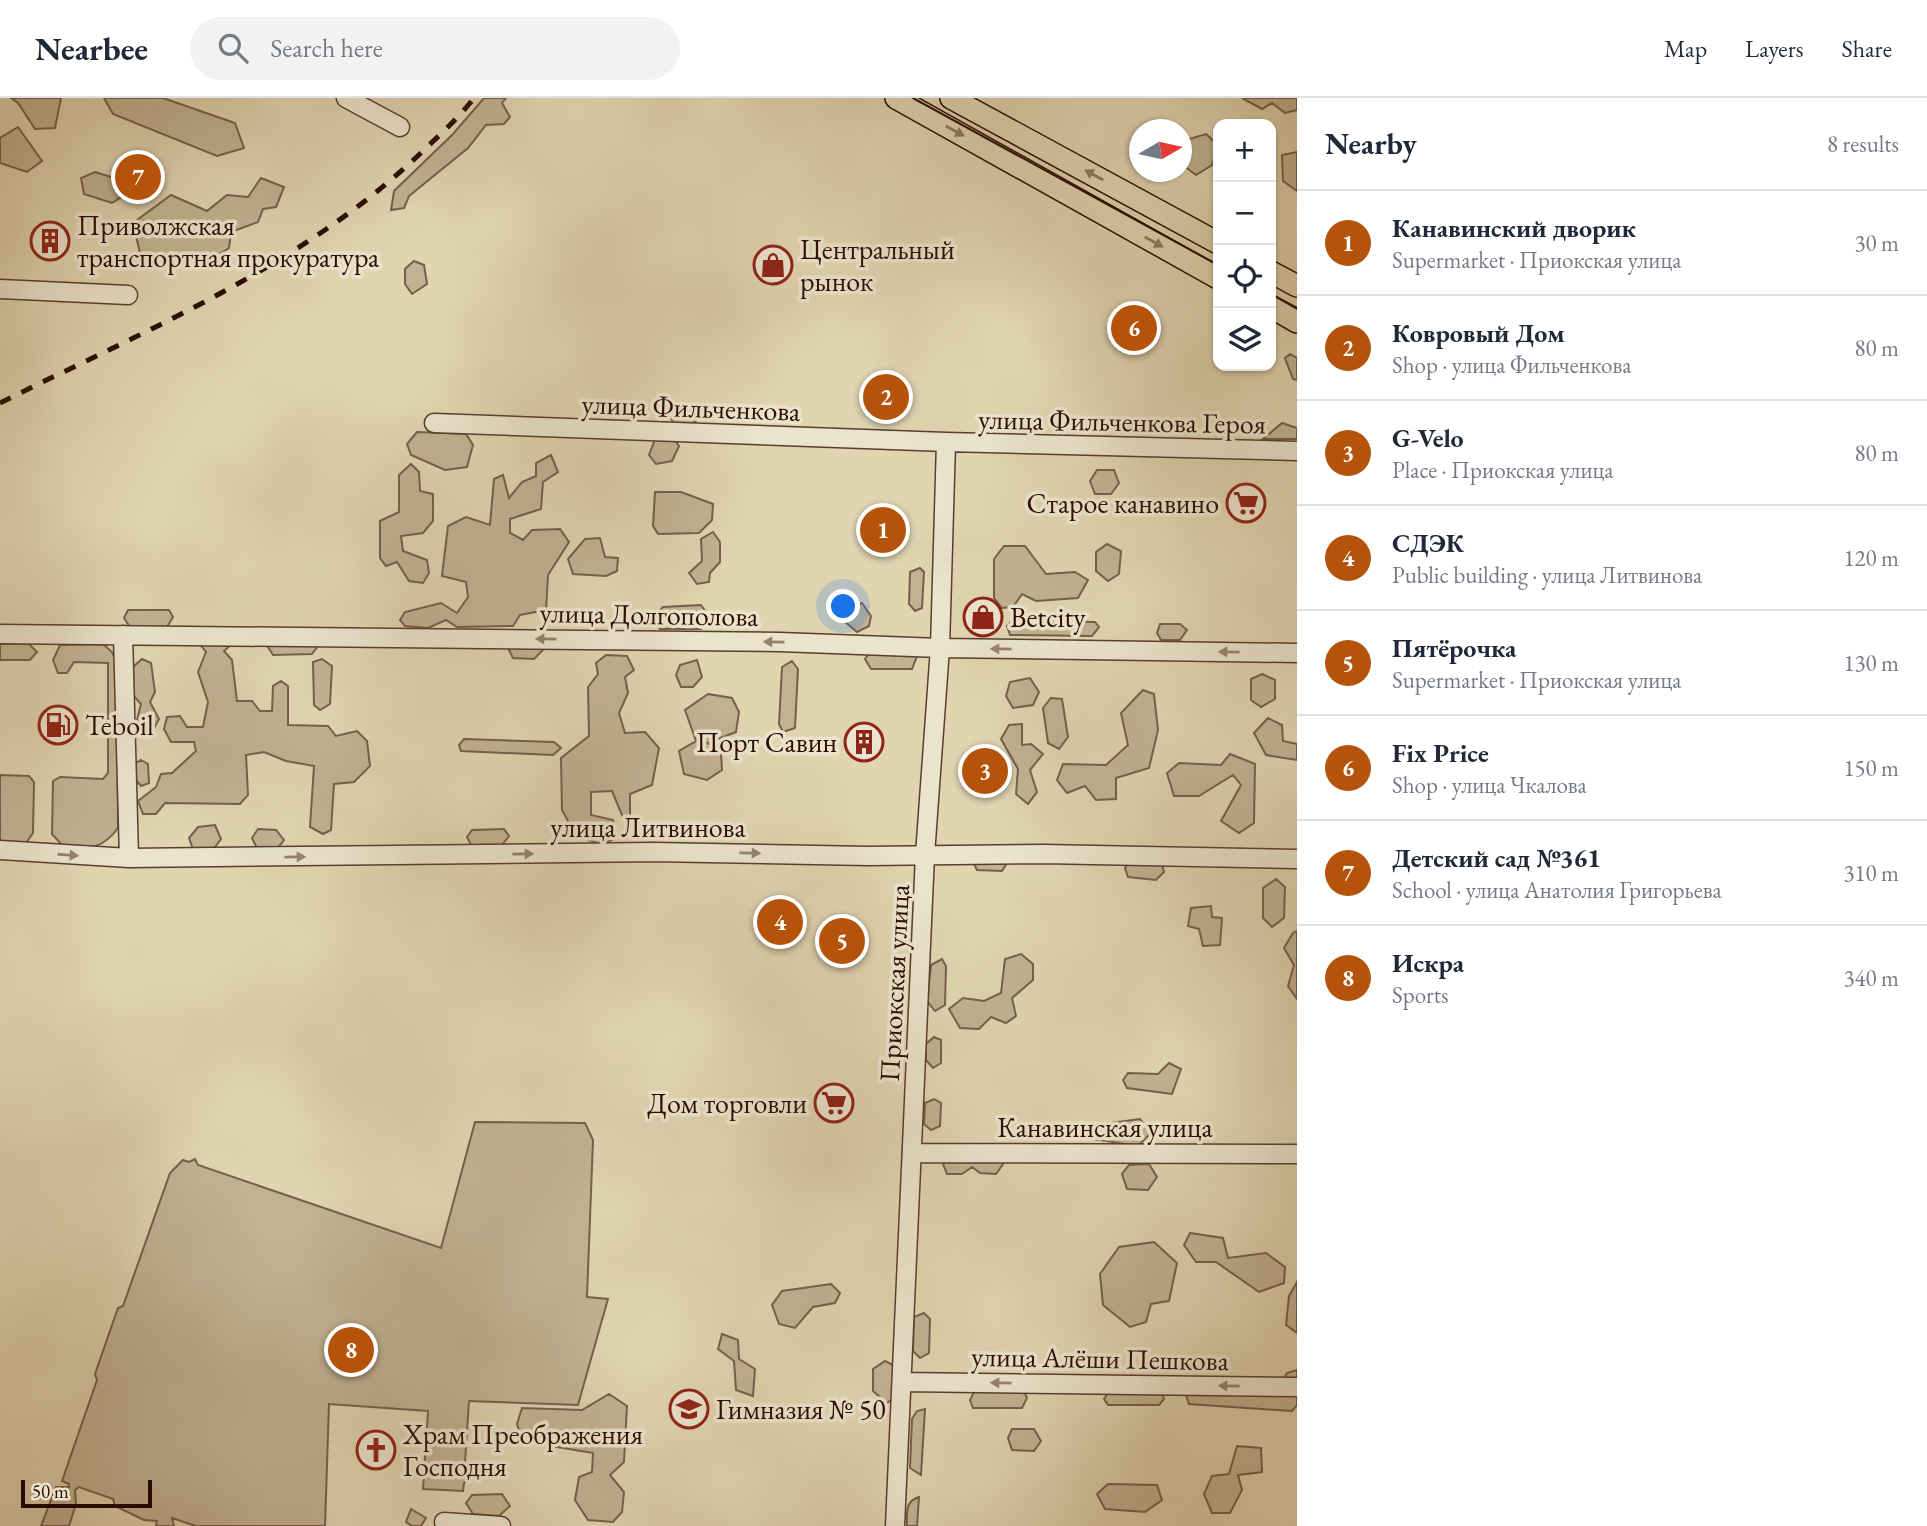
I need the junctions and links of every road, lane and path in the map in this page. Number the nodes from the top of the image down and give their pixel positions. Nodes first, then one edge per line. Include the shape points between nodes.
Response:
1 (346, 98) edge
2 (896, 98) edge
3 (951, 98) edge
4 (400, 127) dead end
5 (1213, 240) edge
6 (1213, 275) edge
7 (1276, 275) edge
8 (1297, 286) edge
9 (0, 289) edge
10 (128, 295) dead end
11 (1273, 308) edge
12 (1297, 322) edge
13 (434, 423) dead end
14 (946, 443) junction
15 (1297, 451) edge
16 (0, 634) edge
17 (123, 635) junction
18 (940, 648) junction
19 (1297, 653) edge
20 (0, 850) edge
21 (925, 855) junction
22 (129, 858) junction
23 (1297, 859) edge
24 (912, 1153) junction
25 (1297, 1153) edge
26 (902, 1382) junction
27 (1297, 1387) edge
28 (444, 1522) dead end
29 (501, 1526) edge
30 (895, 1526) edge

1 - 4 street
2 -> 6 main road
5 -> 3 main road
7 - 8 main road
9 - 10 street
11 - 12 main road
13 - 14 street, улица Фильченкова
14 - 15 street, улица Фильченкова Героя
14 - 18 street, Приокская улица
16 - 17 street, улица Долгополова
18 -> 17 street, улица Долгополова
17 - 22 street
19 -> 18 street, улица Долгополова
18 - 21 street, Приокская улица
20 -> 22 street, улица Литвинова
22 -> 21 street, улица Литвинова via 653,852
21 - 23 street, улица Литвинова
21 - 24 street, Приокская улица
24 - 25 street, Канавинская улица
24 - 26 street, Приокская улица
27 -> 26 street, улица Алёши Пешкова
26 - 30 street, Приокская улица
28 - 29 street

